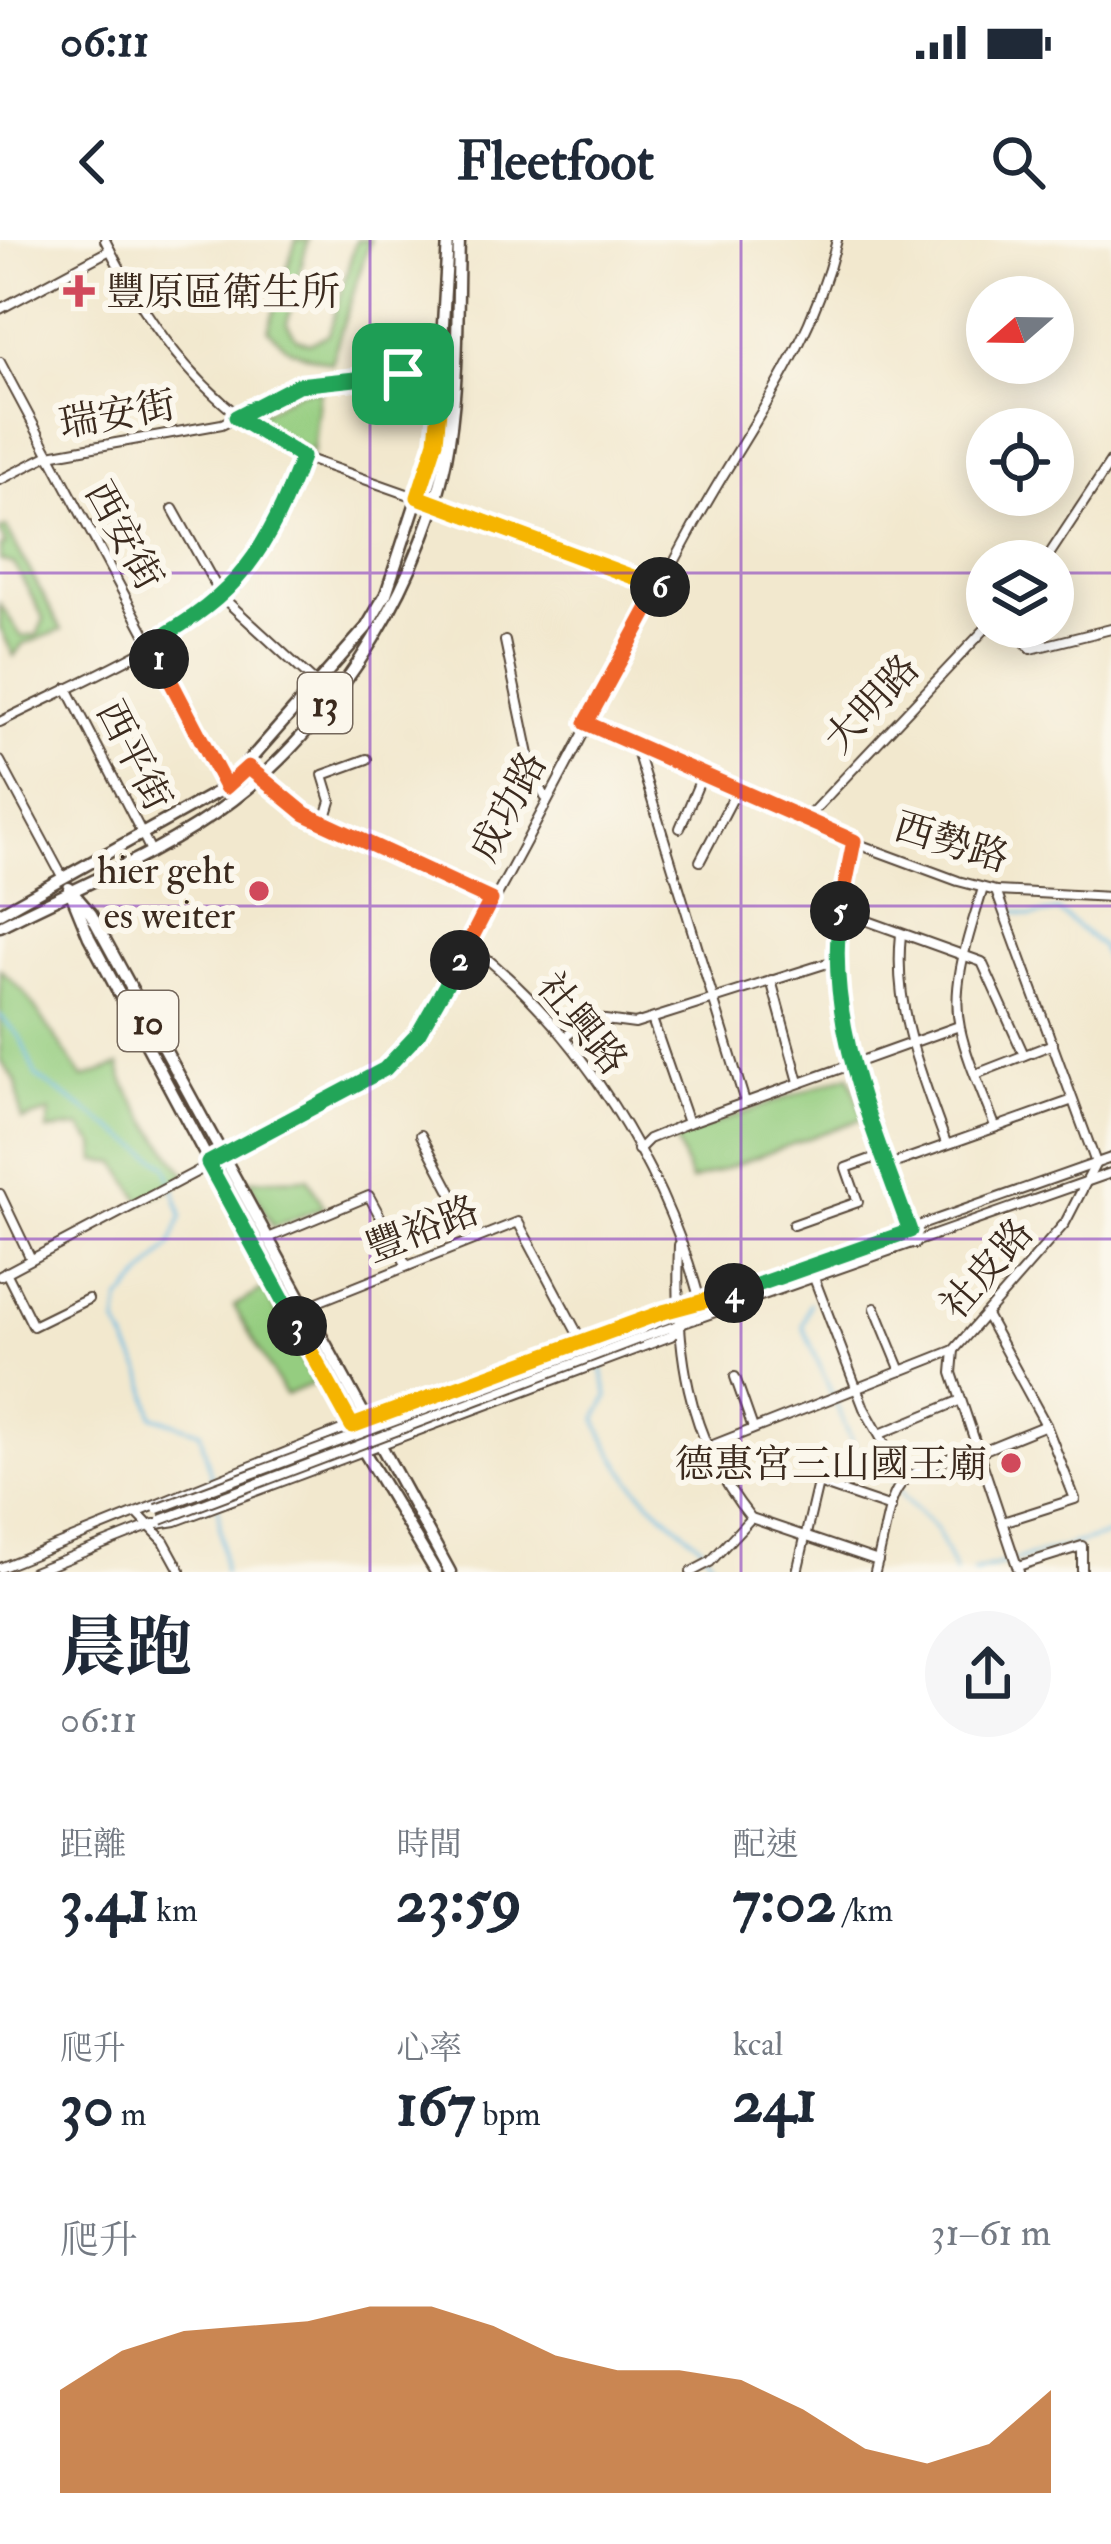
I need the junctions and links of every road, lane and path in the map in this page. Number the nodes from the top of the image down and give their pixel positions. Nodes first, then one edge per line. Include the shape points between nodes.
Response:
1 (448, 240) edge
2 (459, 240) edge
3 (837, 240) edge
4 (108, 245) edge
5 (0, 309) edge
6 (0, 362) edge
7 (448, 379) junction
8 (236, 417) junction
9 (49, 455) junction
10 (302, 457) junction
11 (1111, 461) edge
12 (0, 480) edge
13 (418, 497) junction
14 (432, 503) junction
15 (173, 509) dead end
16 (1059, 540) edge
17 (662, 584) junction
18 (222, 597) junction
19 (1111, 629) edge
20 (1074, 638) edge
21 (506, 640) dead end
22 (150, 643) junction
23 (967, 648) edge
24 (319, 686) junction
25 (67, 688) junction
26 (330, 697) junction
27 (0, 722) edge
28 (586, 723) junction
29 (635, 746) junction
30 (367, 759) dead end
31 (0, 760) edge
32 (248, 767) junction
33 (702, 776) junction
34 (259, 778) junction
35 (226, 787) junction
36 (736, 792) junction
37 (545, 797) junction
38 (235, 799) junction
39 (802, 822) junction
40 (325, 824) junction
41 (680, 828) dead end
42 (144, 836) junction
43 (854, 841) junction
44 (150, 849) junction
45 (700, 861) dead end
46 (63, 878) junction
47 (983, 888) junction
48 (70, 890) junction
49 (996, 891) junction
50 (1111, 897) edge
51 (491, 900) junction
52 (840, 911) junction
53 (0, 913) edge
54 (0, 926) edge
55 (901, 934) junction
56 (469, 944) junction
57 (964, 956) junction
58 (833, 961) junction
59 (770, 980) junction
60 (711, 998) junction
61 (652, 1019) junction
62 (959, 1026) junction
63 (565, 1037) junction
64 (910, 1043) junction
65 (1053, 1044) junction
66 (1024, 1055) junction
67 (851, 1064) junction
68 (976, 1074) junction
69 (799, 1082) junction
70 (1070, 1101) junction
71 (745, 1102) junction
72 (688, 1123) junction
73 (994, 1126) junction
74 (421, 1136) dead end
75 (946, 1143) junction
76 (638, 1150) junction
77 (882, 1155) junction
78 (221, 1156) junction
79 (1111, 1158) edge
80 (208, 1163) junction
81 (1096, 1163) junction
82 (887, 1166) junction
83 (1111, 1174) edge
84 (1087, 1182) junction
85 (0, 1194) edge
86 (793, 1225) dead end
87 (910, 1231) junction
88 (680, 1237) junction
89 (266, 1239) junction
90 (476, 1239) junction
91 (915, 1244) junction
92 (31, 1259) junction
93 (407, 1266) junction
94 (3, 1274) edge
95 (814, 1278) junction
96 (88, 1299) dead end
97 (701, 1304) junction
98 (304, 1306) junction
99 (875, 1308) dead end
100 (677, 1311) junction
101 (290, 1313) junction
102 (987, 1317) junction
103 (682, 1327) junction
104 (640, 1334) junction
105 (582, 1342) junction
106 (954, 1350) junction
107 (901, 1370) junction
108 (735, 1378) dead end
109 (856, 1388) junction
110 (962, 1400) junction
111 (366, 1421) junction
112 (352, 1426) junction
113 (1046, 1426) junction
114 (753, 1428) junction
115 (880, 1434) junction
116 (376, 1445) junction
117 (708, 1447) junction
118 (981, 1449) junction
119 (363, 1450) junction
120 (902, 1475) junction
121 (891, 1508) junction
122 (137, 1513) junction
123 (752, 1518) junction
124 (1006, 1521) junction
125 (152, 1525) junction
126 (806, 1536) junction
127 (876, 1567) edge
128 (0, 1568) edge
129 (1019, 1569) edge
130 (33, 1572) edge
131 (181, 1572) edge
132 (436, 1572) edge
133 (450, 1572) edge
134 (691, 1572) edge
135 (796, 1572) edge
136 (1082, 1572) edge

1 - 7 main road, 13
2 - 7 main road, 13
3 - 17 street, 成功路 via 799,350
4 - 5 street
4 - 8 street via 154,330
6 - 9 street, 西安街
7 - 8 street, 瑞安街 via 403,374 298,385
7 - 13 main road, 13
7 - 14 main road, 13 via 449,443
8 - 9 street, 瑞安街
8 - 10 street
9 - 12 street, 瑞安街
9 - 22 street, 西安街
10 - 13 street
10 - 18 street via 241,579
11 - 16 street
13 - 14 street
13 - 24 main road, 13 via 383,600
14 - 17 street
14 - 26 main road, 13 via 386,626
15 - 18 street
17 - 28 street, 成功路
18 - 22 street
18 - 24 street
19 - 20 street
21 - 37 street via 524,739
22 - 25 street
22 - 35 street, 西安街
23 - 39 street, 大明路
24 - 26 street
24 - 32 main road, 13
25 - 27 street
25 - 42 street, 西平街
26 - 34 main road, 13
28 - 29 street, 西勢路
28 - 37 street, 成功路
29 - 33 street, 西勢路
29 - 60 street
30 - 40 street via 323,775 331,802
31 - 46 street
32 - 34 street
32 - 35 main road, 13
33 - 36 street, 西勢路
33 - 41 street
34 - 38 main road, 13
34 - 40 street
35 - 38 street, 西安街
35 - 42 main road, 13
36 - 39 street, 西勢路
36 - 45 street
37 - 51 street, 成功路
38 - 44 main road, 13
39 - 43 street, 西勢路
40 - 51 street
42 - 44 street, 西平街
42 - 46 main road, 13
43 - 47 street, 西勢路
43 - 52 street
44 - 48 main road, 13
46 - 48 main road, 10
46 - 53 main road, 13
47 - 49 street, 西勢路
47 - 57 street
48 - 54 main road, 13
48 - 78 main road, 10 via 91,914
48 - 80 main road, 10
49 - 50 street, 西勢路
49 - 65 street
51 - 56 street, 成功路
52 - 55 street
52 - 58 street
55 - 57 street
55 - 64 street via 897,973
56 - 63 street, 社興路
56 - 78 street, 成功路 via 397,1058
57 - 62 street
57 - 66 street via 991,973
58 - 59 street
58 - 67 street
59 - 60 street
59 - 69 street
60 - 61 street
60 - 71 street
61 - 63 street via 590,1018
61 - 72 street
62 - 64 street
62 - 68 street
63 - 76 street, 社興路
64 - 67 street
64 - 75 street
65 - 66 street
65 - 70 street
66 - 68 street
67 - 69 street
67 - 77 street
68 - 73 street
69 - 71 street
70 - 73 street
70 - 81 street
71 - 72 street
72 - 76 street
73 - 75 street
74 - 90 street
75 - 82 street
76 - 88 street, 社興路
77 - 82 street
77 - 86 street via 845,1168 858,1202
78 - 80 street, 成功路
78 - 89 main road, 10
79 - 81 street
80 - 92 street, 成功路
80 - 101 main road, 10
81 - 84 street, 社皮路
81 - 87 street
82 - 87 street
83 - 84 street
84 - 91 street
84 - 102 street, 社皮路
85 - 92 street
87 - 91 street
87 - 97 street
88 - 97 street, 社興路
88 - 100 street
89 - 93 street via 369,1196
89 - 98 main road, 10
90 - 93 street, 豐裕路
90 - 105 street, 豐裕路 via 518,1222
91 - 95 street
92 - 94 street, 成功路
93 - 98 street, 豐裕路
94 - 96 street via 33,1325
95 - 103 street
95 - 109 street
97 - 100 street
97 - 103 street
98 - 101 street, 豐裕路
98 - 111 main road, 10
99 - 107 street
100 - 103 street
100 - 104 street
100 - 105 street
101 - 112 main road, 10
102 - 106 street, 社皮路
102 - 113 street
103 - 104 street
103 - 116 street
103 - 117 street via 686,1394
104 - 122 street, bridge
104 - 125 street, bridge
105 - 111 street
106 - 107 street
106 - 110 street, 社皮路
107 - 109 street
108 - 114 street
109 - 114 street
109 - 115 street
110 - 115 street
110 - 118 street, 社皮路
111 - 112 street
111 - 116 main road, 10
112 - 119 main road, 10
112 - 122 street
113 - 118 street
113 - 124 street via 1075,1499
114 - 117 street
115 - 120 street
116 - 119 street
116 - 133 main road, 10
117 - 123 street
118 - 120 street
118 - 124 street, 社皮路
119 - 125 street
119 - 132 main road, 10
120 - 121 street
121 - 126 street via 818,1483
121 - 127 street
122 - 125 street
122 - 128 street
123 - 126 street
123 - 134 street
124 - 129 street, 社皮路
125 - 130 street
125 - 131 street
126 - 127 street
126 - 135 street
129 - 136 street via 1082,1546

